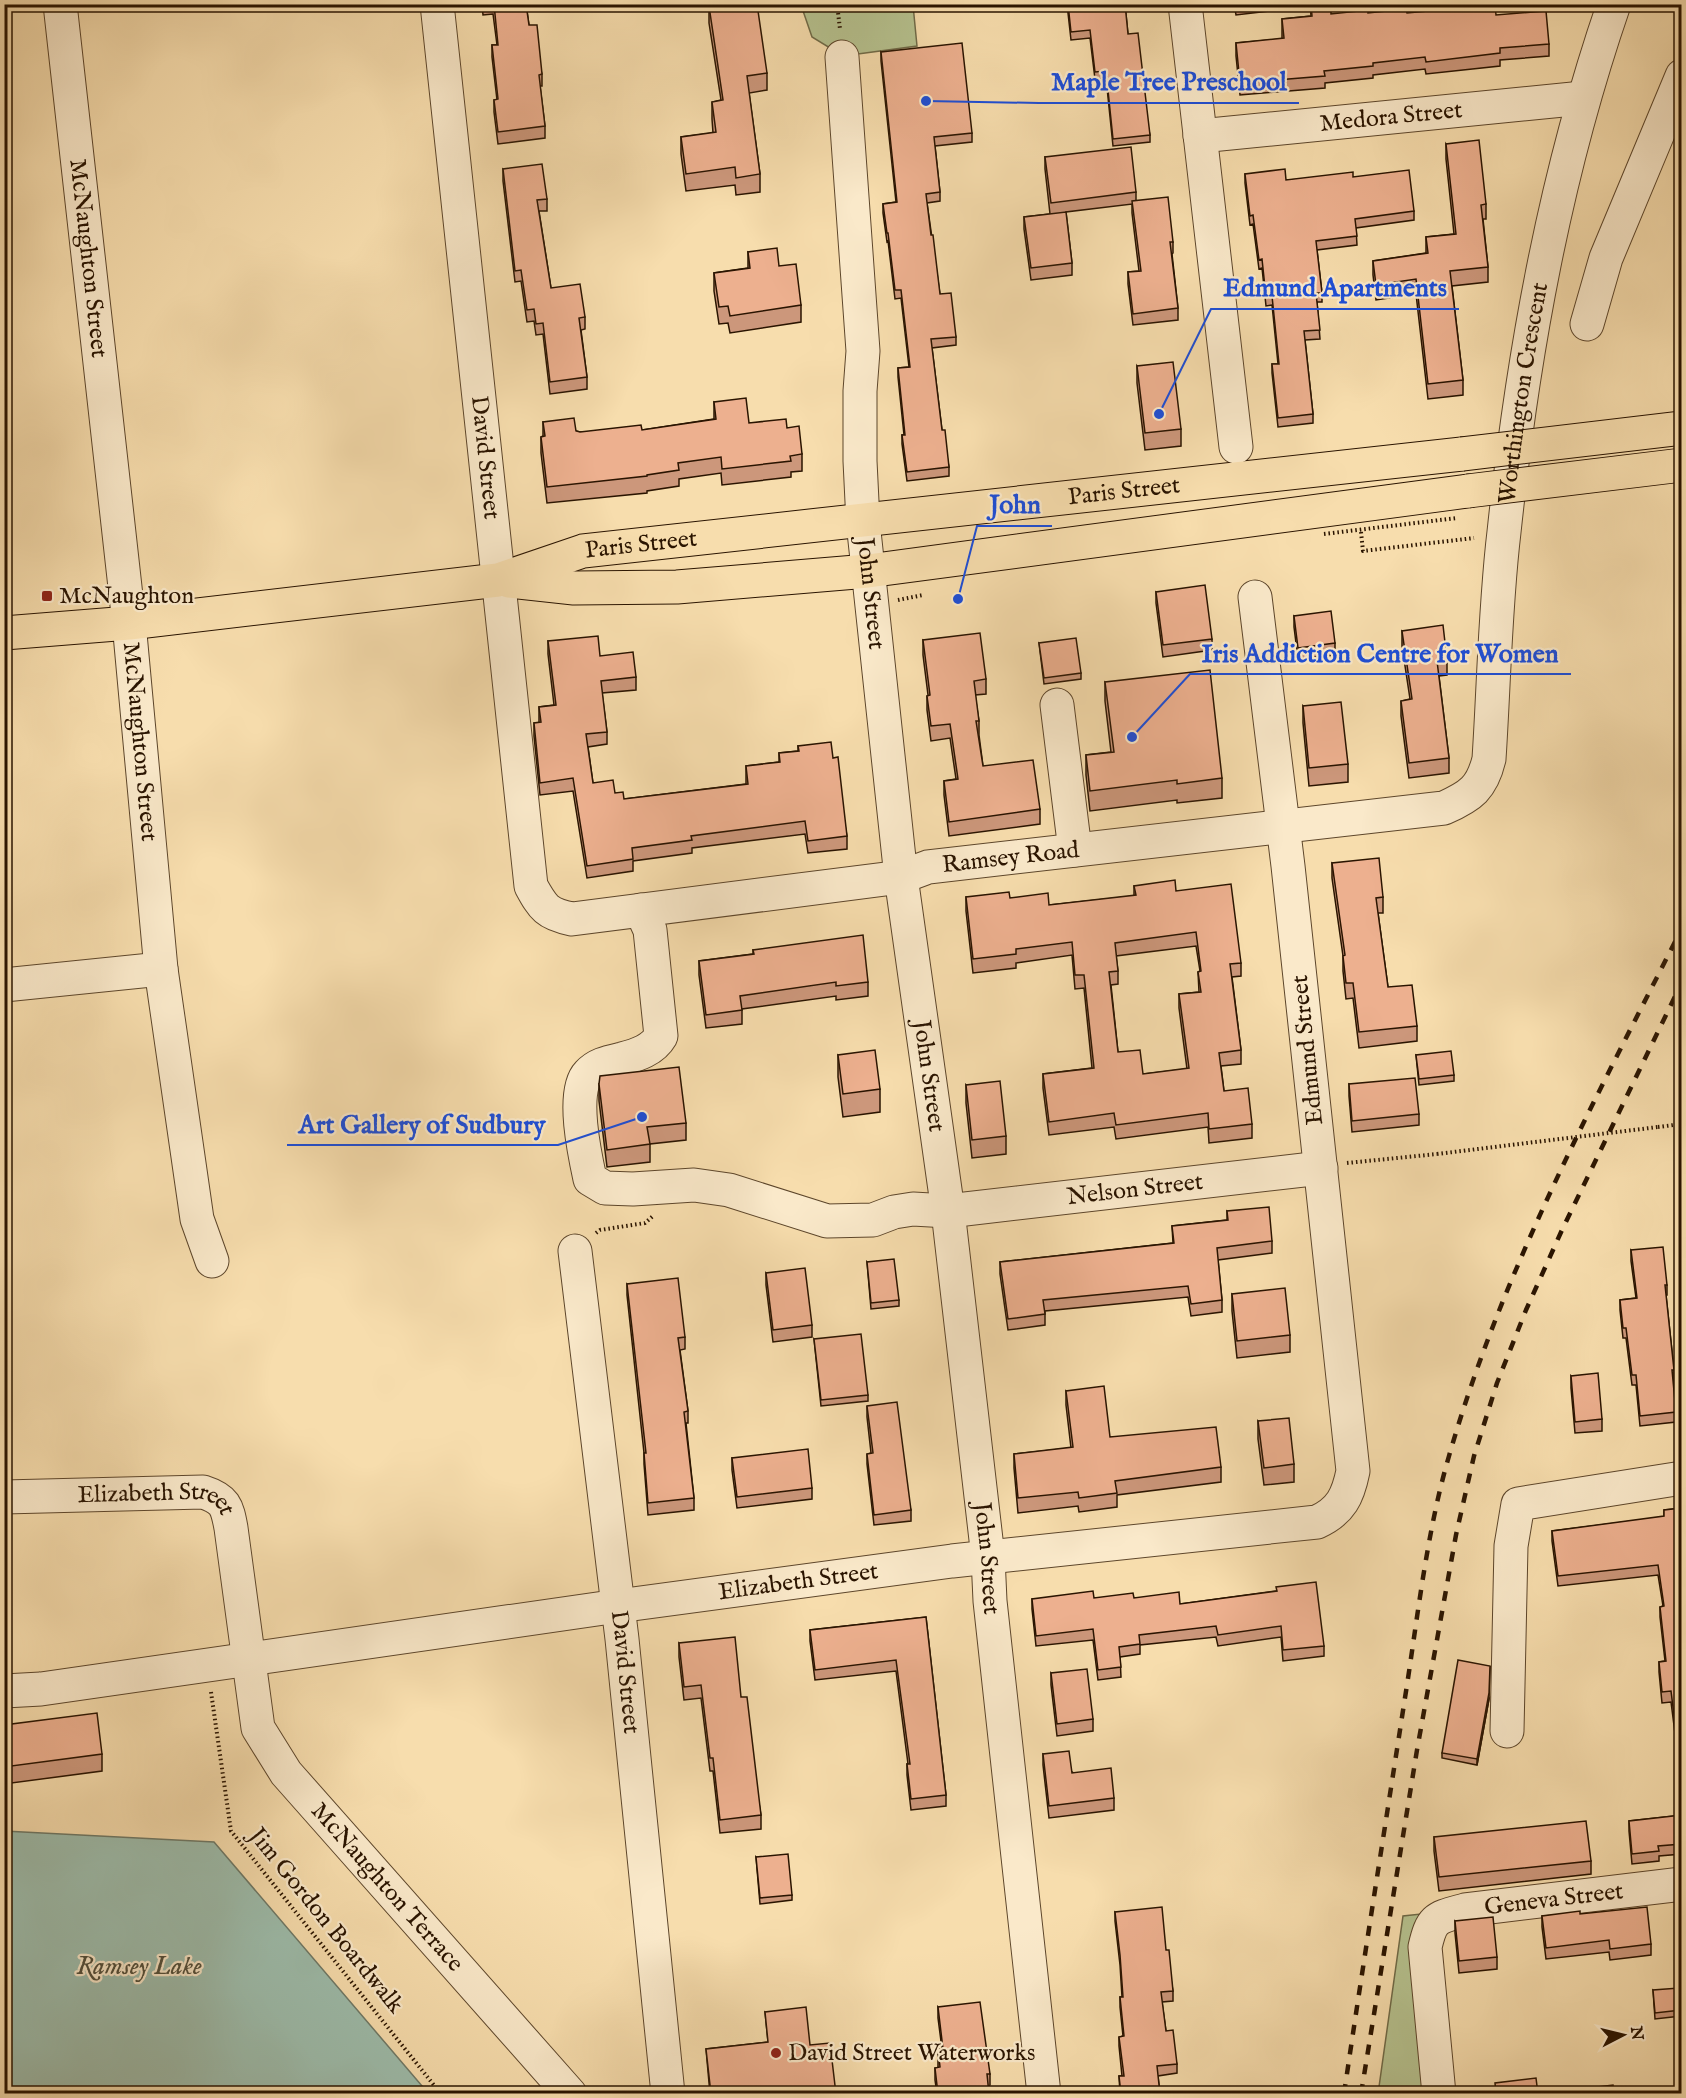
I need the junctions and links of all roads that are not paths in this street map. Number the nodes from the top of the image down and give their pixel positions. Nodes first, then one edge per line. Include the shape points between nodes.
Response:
1 (60, 4) edge
2 (437, 4) edge
3 (1185, 4) edge
4 (1614, 4) edge
5 (841, 46) road end
6 (1682, 76) edge
7 (1583, 98) junction
8 (1200, 136) junction
9 (1587, 324) dead end
10 (1682, 428) edge
11 (1236, 447) dead end
12 (1682, 465) edge
13 (863, 522) junction
14 (868, 571) junction
15 (498, 580) junction
16 (1256, 597) dead end
17 (129, 622) junction
18 (4, 633) edge
19 (1057, 705) dead end
20 (1478, 787) joint
21 (1283, 827) junction
22 (1075, 850) junction
23 (901, 877) junction
24 (542, 906) joint
25 (641, 910) junction
26 (161, 969) junction
27 (4, 986) edge
28 (1329, 1166) junction
29 (948, 1211) junction
30 (574, 1251) dead end
31 (212, 1261) dead end
32 (1682, 1478) edge
33 (4, 1497) edge
34 (1342, 1502) joint
35 (988, 1557) junction
36 (618, 1606) junction
37 (249, 1659) junction
38 (4, 1691) edge
39 (1507, 1731) dead end
40 (1682, 1884) edge
41 (570, 2094) edge
42 (668, 2094) edge
43 (1044, 2094) edge
44 (1439, 2094) edge

1 - 17 street, McNaughton Street
2 - 15 street, David Street
3 - 8 street
4 - 7 street, Worthington Crescent
5 - 13 street, John Street via 863,351
6 - 9 street via 1606,258
7 - 8 street, Medora Street
7 - 20 street, Worthington Crescent via 1536,304 1520,397 1503,533 1489,759
8 - 11 street
10 - 13 main road, Paris Street, bridge
12 - 14 main road, Paris Street, bridge
13 - 14 street, John Street
13 - 15 main road, Paris Street via 583,551
14 - 15 main road, Paris Street via 677,586 574,588
14 - 23 street, John Street
15 - 17 main road, Paris Street
15 - 24 street, David Street via 531,886
16 - 21 street, Edmund Street
17 - 18 main road, Paris Street
17 - 26 street, McNaughton Street
19 - 22 street
20 - 21 street, Ramsey Road via 1444,808
21 - 22 street, Ramsey Road
21 - 28 street, Edmund Street
22 - 23 street, Ramsey Road via 928,867
23 - 25 street, Ramsey Road
23 - 29 street, John Street
24 - 25 street, Ramsey Road via 555,916 572,918
25 - 29 street, Nelson Street via 650,930 661,1036 650,1049 602,1063 587,1074 580,1090 590,1179 605,1188 694,1185 729,1190 827,1221 873,1220 913,1209
26 - 27 street
26 - 31 street, McNaughton Street via 197,1219
28 - 29 street, Nelson Street
28 - 34 street, Edmund Street via 1353,1471
29 - 35 street, John Street
30 - 36 street, David Street
32 - 39 street via 1518,1504 1511,1546
33 - 37 street, Elizabeth Street via 203,1492 219,1497 231,1528
34 - 35 street, Elizabeth Street via 1330,1516 1317,1522
35 - 36 street, Elizabeth Street
35 - 43 street, John Street
36 - 37 street, Elizabeth Street
36 - 42 street, David Street
37 - 38 street, Elizabeth Street
37 - 41 street, McNaughton Terrace via 258,1728 286,1773
40 - 44 street, Geneva Street via 1465,1910 1440,1917 1430,1927 1425,1947

